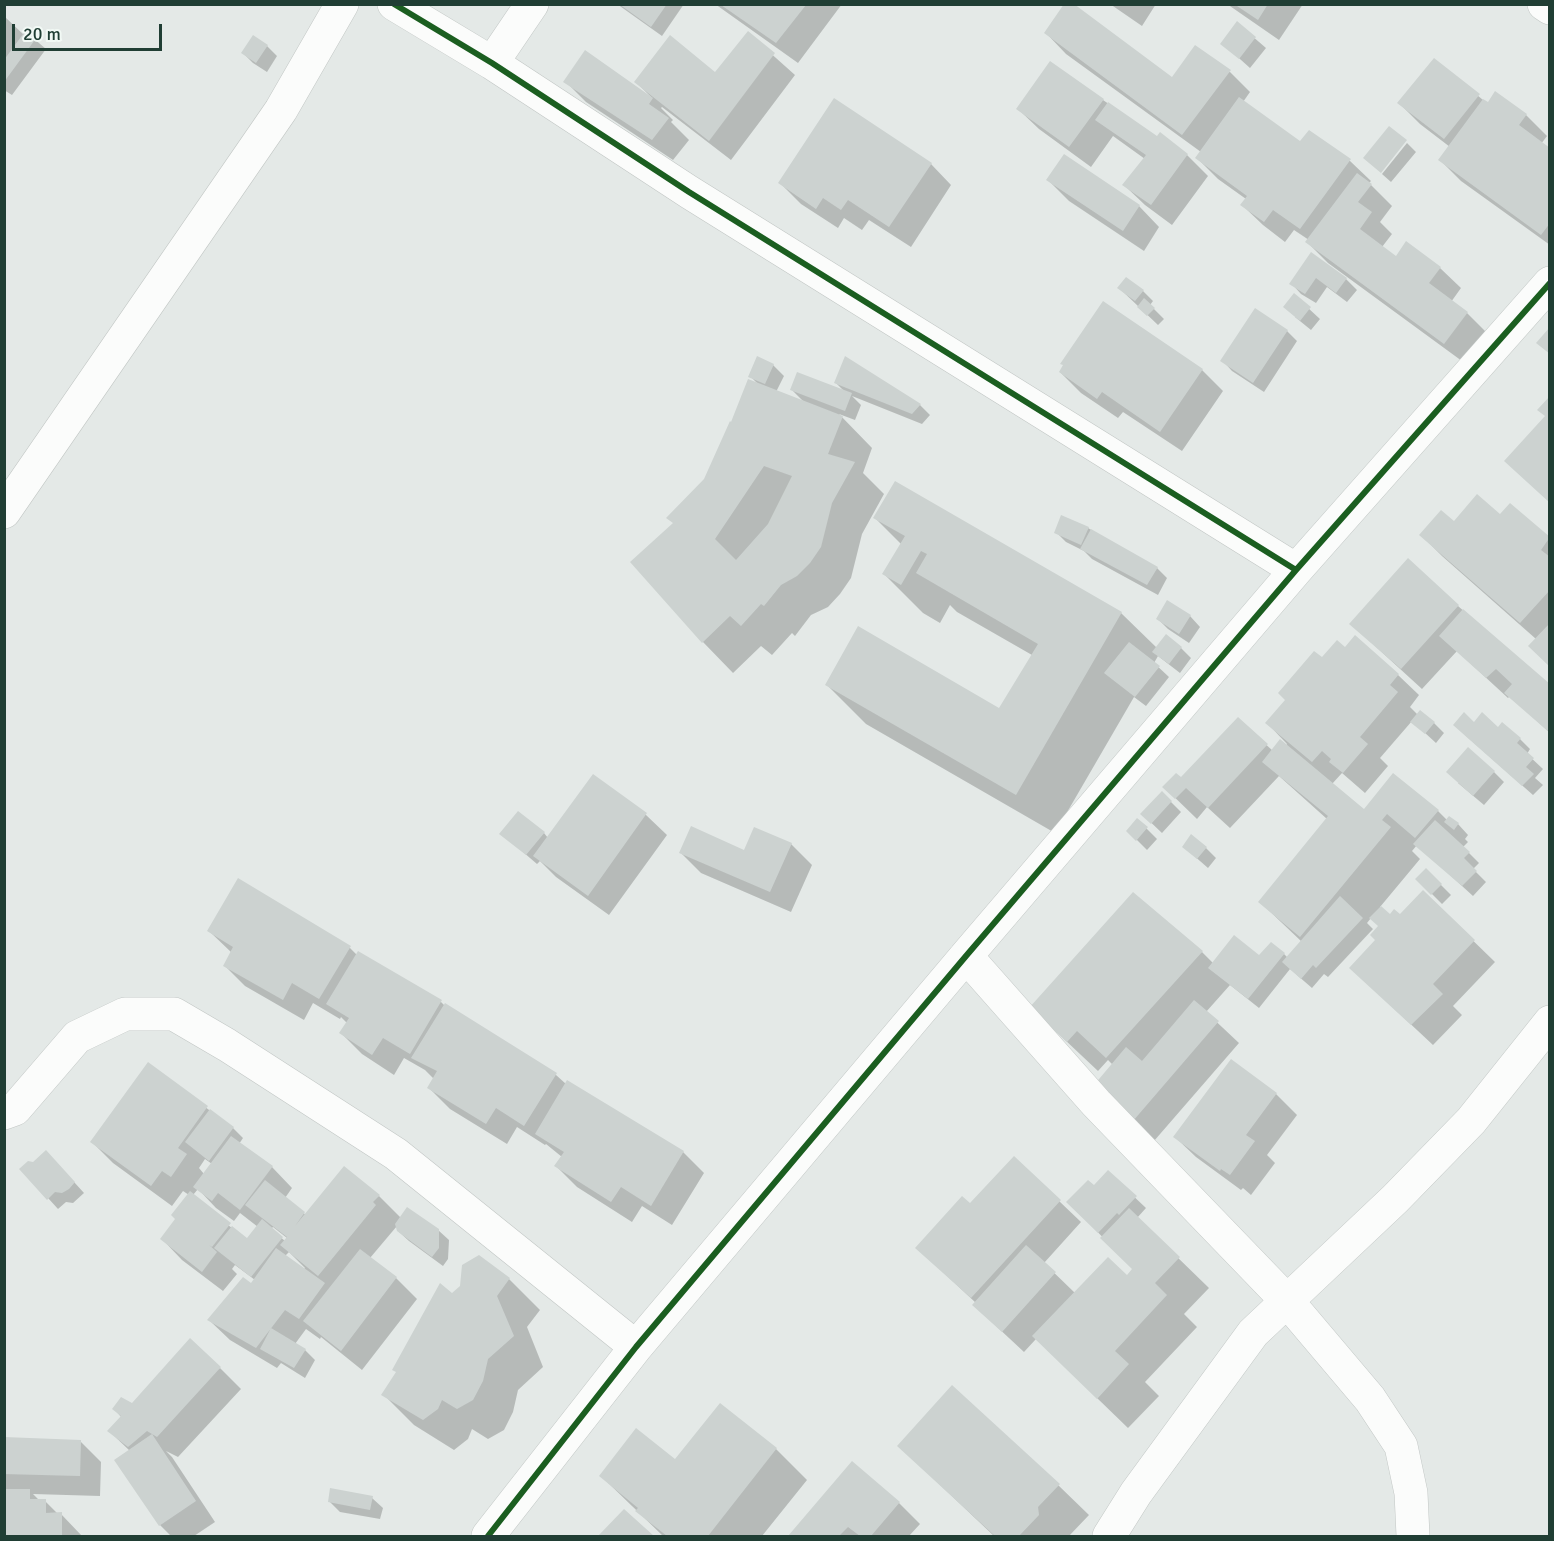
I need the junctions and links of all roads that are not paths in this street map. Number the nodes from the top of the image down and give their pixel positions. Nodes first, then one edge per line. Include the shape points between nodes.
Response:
1 (342, 4) edge
2 (394, 4) edge
3 (532, 4) edge
4 (1544, 4) edge
5 (1550, 8) edge
6 (492, 63) junction
7 (1550, 284) edge
8 (4, 512) edge
9 (1296, 570) junction
10 (966, 956) junction
11 (1550, 1022) edge
12 (4, 1113) edge
13 (1288, 1302) junction
14 (636, 1347) junction
15 (488, 1536) edge
16 (1109, 1536) edge
17 (1413, 1536) edge

1 - 8 street via 281,110
2 - 6 street
3 - 6 street
4 - 5 street
6 - 9 street via 689,192
7 - 9 street
9 - 10 street
10 - 13 street via 1096,1103
10 - 14 street
11 - 13 street via 1471,1121
12 - 14 street via 15,1109 77,1036 125,1014 174,1014 396,1154
13 - 16 street via 1253,1333
13 - 17 street via 1370,1399 1401,1446 1411,1493
14 - 15 street

